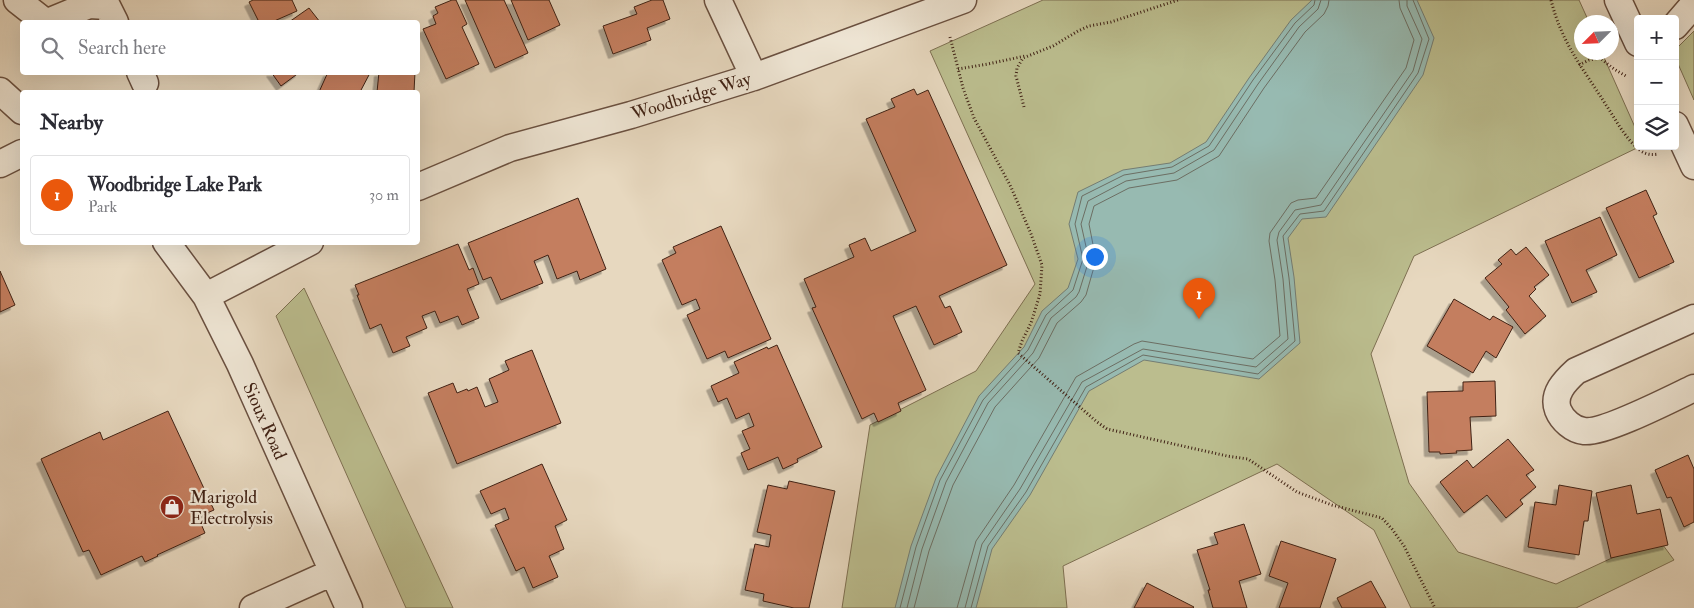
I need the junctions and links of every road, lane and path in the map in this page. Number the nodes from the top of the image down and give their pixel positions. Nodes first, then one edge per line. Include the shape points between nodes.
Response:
1 (17, 0) edge
2 (718, 0) edge
3 (963, 0) edge
4 (1178, 0) edge
5 (1551, 0) edge
6 (1618, 0) edge
7 (1694, 4) edge
8 (44, 20) edge
9 (52, 20) edge
10 (114, 20) edge
11 (1679, 21) edge
12 (1634, 34) edge
13 (950, 36) dead end
14 (1028, 55) junction
15 (1579, 65) junction
16 (958, 69) junction
17 (1626, 76) dead end
18 (754, 77) junction
19 (0, 91) edge
20 (1024, 107) dead end
21 (20, 109) edge
22 (1679, 134) edge
23 (20, 154) edge
24 (1659, 154) dead end
25 (0, 164) edge
26 (1694, 166) edge
27 (420, 185) edge
28 (168, 245) edge
29 (304, 245) edge
30 (206, 296) junction
31 (1694, 318) edge
32 (1694, 388) edge
33 (333, 572) junction
34 (253, 608) edge
35 (349, 608) edge
36 (1435, 608) edge

1 - 8 street
2 - 18 street
3 - 18 street, Woodbridge Way
4 - 14 path via 1078,30 1053,46
5 - 15 path via 1560,30
6 - 12 street
7 - 11 street
9 - 10 street via 89,5 107,6
13 - 16 path
14 - 16 path
14 - 20 path via 1020,62 1016,76
15 - 17 path via 1600,58
15 - 24 path via 1633,143 1649,155
16 - 36 path via 974,118 1011,187 1042,265 1040,294 1018,353 1107,429 1248,459 1296,492 1382,518 1404,546
18 - 27 street, Woodbridge Way via 510,148
19 - 21 street
22 - 26 street
23 - 25 street
28 - 30 street, Sioux Road
29 - 30 street
30 - 33 street, Sioux Road
31 - 32 street via 1576,371 1564,382 1557,396 1558,410 1569,425 1584,431 1601,429
33 - 34 street
33 - 35 street, Sioux Road

